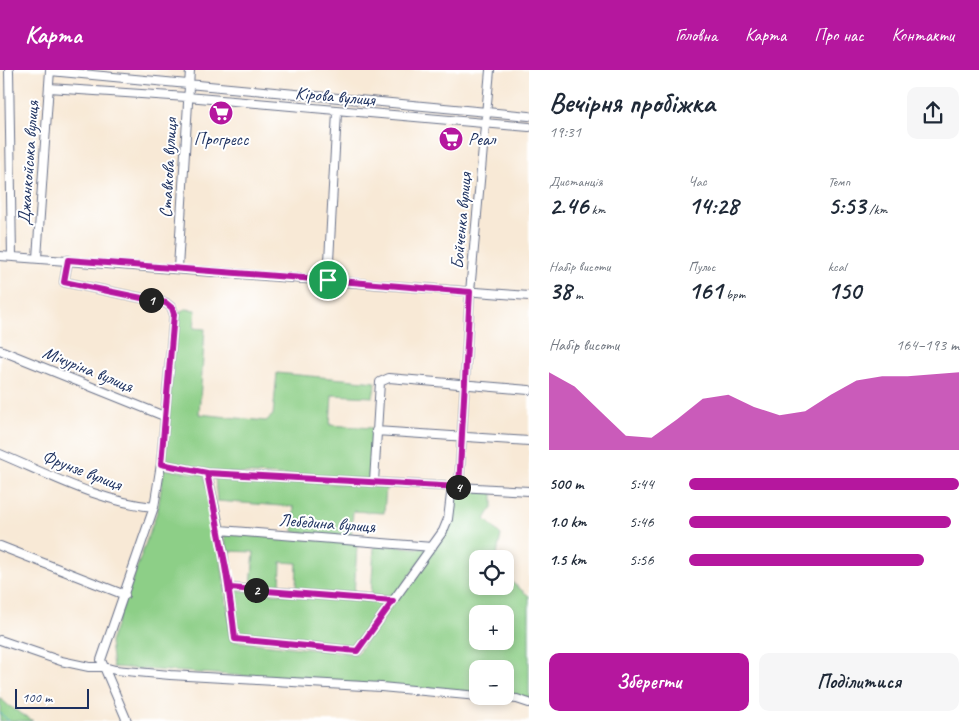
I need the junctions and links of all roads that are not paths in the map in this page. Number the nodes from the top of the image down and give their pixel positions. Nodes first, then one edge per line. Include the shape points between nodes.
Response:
1 (9, 70) edge
2 (190, 70) edge
3 (490, 70) edge
4 (50, 71) edge
5 (188, 83) junction
6 (49, 88) junction
7 (187, 97) junction
8 (337, 112) junction
9 (486, 113) junction
10 (529, 116) edge
11 (486, 124) junction
12 (529, 127) edge
13 (0, 256) edge
14 (12, 257) junction
15 (37, 258) junction
16 (68, 260) junction
17 (178, 268) junction
18 (328, 280) junction
19 (470, 292) junction
20 (529, 296) edge
21 (0, 350) edge
22 (465, 386) junction
23 (529, 390) edge
24 (164, 416) junction
25 (376, 431) junction
26 (462, 437) junction
27 (529, 441) edge
28 (0, 454) edge
29 (161, 464) junction
30 (207, 473) junction
31 (374, 482) junction
32 (455, 487) junction
33 (529, 492) edge
34 (154, 507) junction
35 (220, 530) junction
36 (0, 546) edge
37 (432, 547) junction
38 (230, 588) junction
39 (125, 595) junction
40 (393, 601) junction
41 (0, 640) edge
42 (104, 667) junction
43 (469, 695) edge
44 (514, 699) edge
45 (529, 703) edge
46 (127, 721) edge

1 - 14 street
2 - 5 street, Ставкова вулиця
3 - 9 street, Бойченка вулиця
4 - 5 street, Кірова вулиця
4 - 6 street, Джанкойська вулиця
5 - 7 street, Ставкова вулиця
5 - 9 street, Кірова вулиця
6 - 7 street, Кірова вулиця
6 - 15 street, Джанкойська вулиця
7 - 8 street, Кірова вулиця
7 - 17 street, Ставкова вулиця
8 - 11 street, Кірова вулиця
8 - 18 street
9 - 10 street, Кірова вулиця
9 - 11 street, Бойченка вулиця
11 - 12 street, Кірова вулиця
11 - 19 street, Бойченка вулиця
13 - 14 street
14 - 15 street
15 - 16 street
16 - 17 street
16 - 24 street via 64,282 166,303 172,308
17 - 18 street
18 - 19 street
19 - 20 street
19 - 22 street, Бойченка вулиця
21 - 24 street, Мічуріна вулиця
22 - 23 street
22 - 25 street via 384,379 378,387
22 - 26 street, Бойченка вулиця
24 - 29 street
25 - 26 street
25 - 31 street
26 - 27 street
26 - 32 street, Бойченка вулиця
28 - 34 street, Фрунзе вулиця via 91,492 131,505
29 - 30 street
29 - 34 street
30 - 31 street
30 - 35 street
31 - 32 street
32 - 33 street
32 - 37 street, Бойченка вулиця via 448,519
34 - 39 street
35 - 37 street, Лебедина вулиця
35 - 38 street
36 - 39 street
37 - 40 street, Бойченка вулиця
38 - 40 street
38 - 40 street, Бойченка вулиця via 235,639 357,651
39 - 42 street via 104,648 101,660
41 - 42 street via 61,661
42 - 43 street via 170,675
42 - 46 street
44 - 45 street

